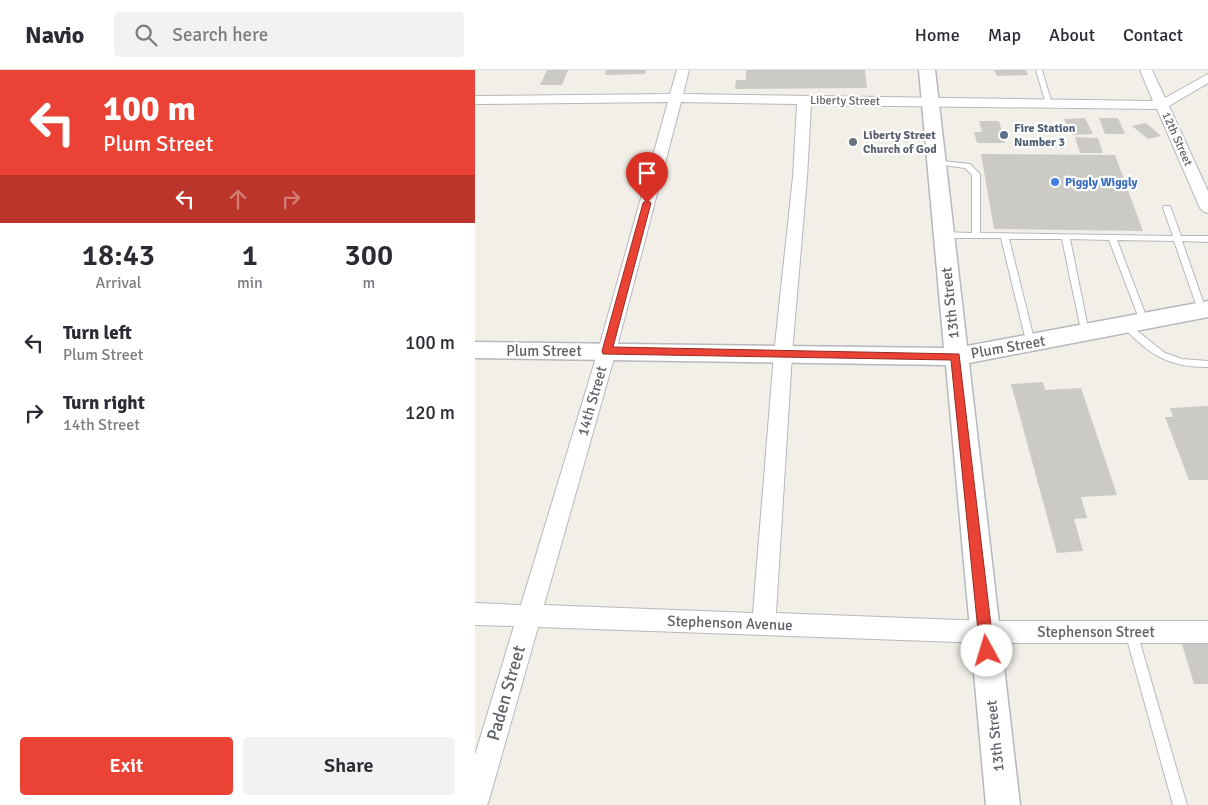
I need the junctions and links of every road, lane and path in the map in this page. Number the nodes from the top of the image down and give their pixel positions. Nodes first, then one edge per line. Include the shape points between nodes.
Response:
1 (683, 70) edge
2 (927, 70) edge
3 (1039, 70) edge
4 (1146, 70) edge
5 (1205, 82) edge
6 (675, 98) junction
7 (475, 100) edge
8 (804, 101) junction
9 (929, 103) junction
10 (1049, 104) junction
11 (1162, 105) junction
12 (936, 162) junction
13 (1167, 208) dead end
14 (1208, 208) edge
15 (943, 235) junction
16 (976, 236) junction
17 (1004, 236) junction
18 (1065, 236) junction
19 (1112, 237) junction
20 (1177, 238) junction
21 (1208, 239) edge
22 (1205, 310) edge
23 (1135, 323) junction
24 (1085, 333) junction
25 (1030, 343) junction
26 (475, 350) edge
27 (607, 351) junction
28 (783, 354) junction
29 (956, 357) junction
30 (1208, 364) edge
31 (475, 614) edge
32 (528, 616) junction
33 (764, 624) junction
34 (985, 632) junction
35 (1131, 632) junction
36 (1208, 632) edge
37 (475, 800) edge
38 (1003, 805) edge
39 (1180, 805) edge

1 - 6 street, 14th Street
2 - 9 street, 13th Street
3 - 10 lane
4 - 11 street, 12th Street
5 - 11 street
6 - 7 street, Liberty Street
6 - 8 street, Liberty Street
6 - 27 street, 14th Street
8 - 9 street, Liberty Street
8 - 28 street
9 - 10 street, Liberty Street
9 - 12 street, 13th Street
10 - 11 street, Liberty Street
11 - 14 street, 12th Street
12 - 15 street, 13th Street
12 - 16 lane via 967,166 976,174
13 - 20 lane
15 - 16 lane
15 - 29 street, 13th Street
16 - 17 lane
17 - 18 lane
17 - 25 lane
18 - 19 lane
18 - 24 lane
19 - 20 lane
19 - 23 lane
20 - 21 lane
20 - 22 lane
22 - 23 street, Plum Street
23 - 24 street, Plum Street
23 - 30 lane via 1148,347 1159,355 1187,364
24 - 25 street, Plum Street
25 - 29 street, Plum Street
26 - 27 street, Plum Street
27 - 28 street, Plum Street
27 - 32 street, 14th Street
28 - 29 street, Plum Street
28 - 33 street
29 - 34 street, 13th Street
31 - 32 street, Stephenson Avenue
32 - 33 street, Stephenson Avenue
32 - 37 street, Paden Street
33 - 34 street, Stephenson Avenue
34 - 35 street, Stephenson Street
34 - 38 street, 13th Street
35 - 36 street, Stephenson Street
35 - 39 lane

